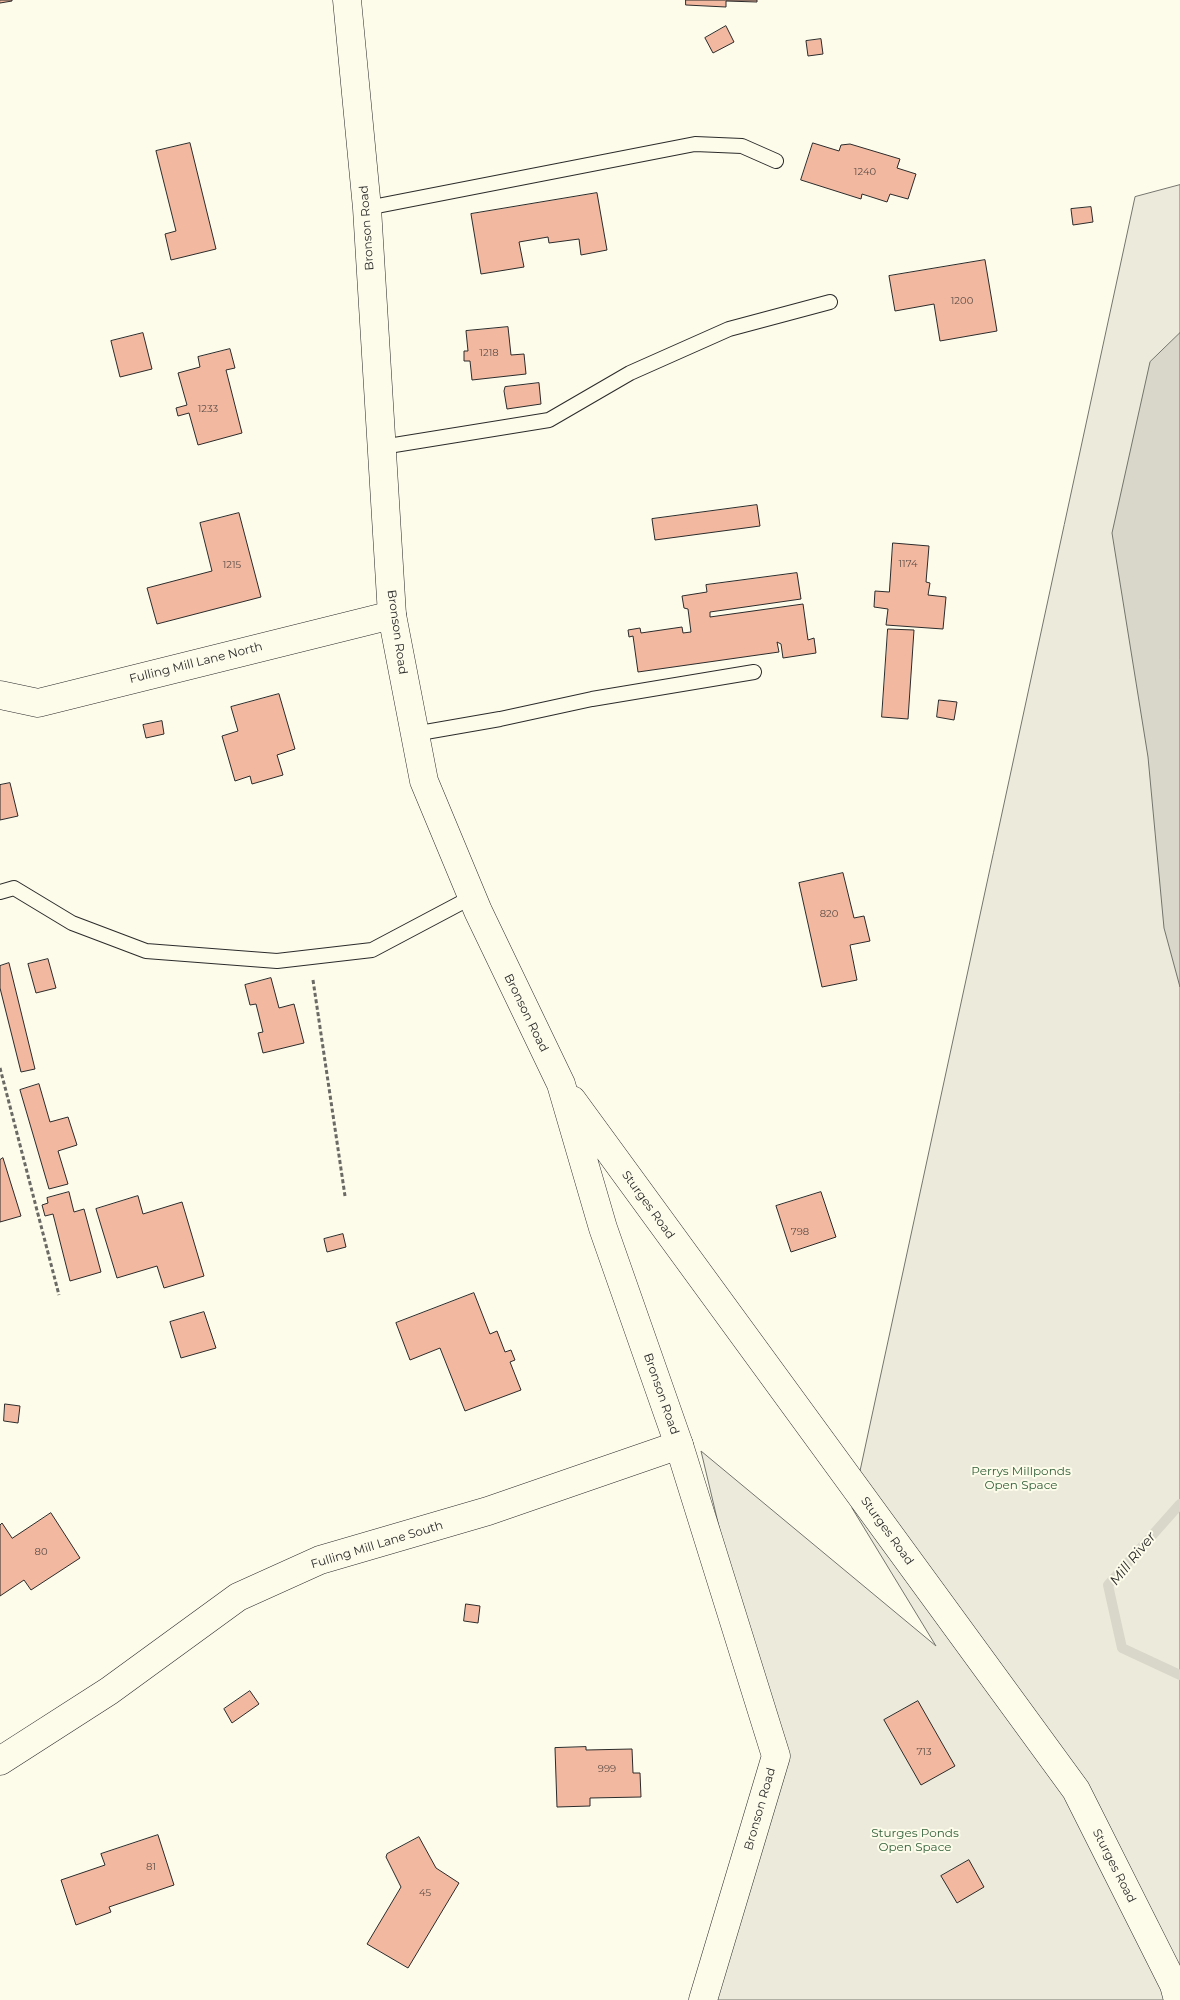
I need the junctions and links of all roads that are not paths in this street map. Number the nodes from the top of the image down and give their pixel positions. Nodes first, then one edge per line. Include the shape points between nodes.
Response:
1 (347, 0) edge
2 (776, 161) dead end
3 (367, 208) junction
4 (830, 302) dead end
5 (382, 446) junction
6 (392, 615) junction
7 (754, 672) dead end
8 (0, 695) edge
9 (414, 734) junction
10 (0, 892) edge
11 (472, 897) junction
12 (561, 1084) junction
13 (679, 1445) junction
14 (0, 1762) edge
15 (703, 2000) edge
16 (1178, 2000) edge

1 - 3 main road, Bronson Road
2 - 3 lane via 742,146 695,144
3 - 5 main road, Bronson Road
4 - 5 lane via 729,329 630,373 549,420
5 - 6 main road, Bronson Road
6 - 8 main road, Fulling Mill Lane North via 38,703
6 - 9 main road, Bronson Road
7 - 9 lane
9 - 11 main road, Bronson Road via 424,781
10 - 11 lane via 14,888 72,923 146,951 277,961 372,950
11 - 12 main road, Bronson Road
12 - 13 main road, Bronson Road via 603,1228
12 - 16 main road, Sturges Road via 1076,1790 1174,1985
13 - 14 main road, Fulling Mill Lane South via 488,1511 320,1560 238,1597 109,1691
13 - 15 main road, Bronson Road via 776,1756

